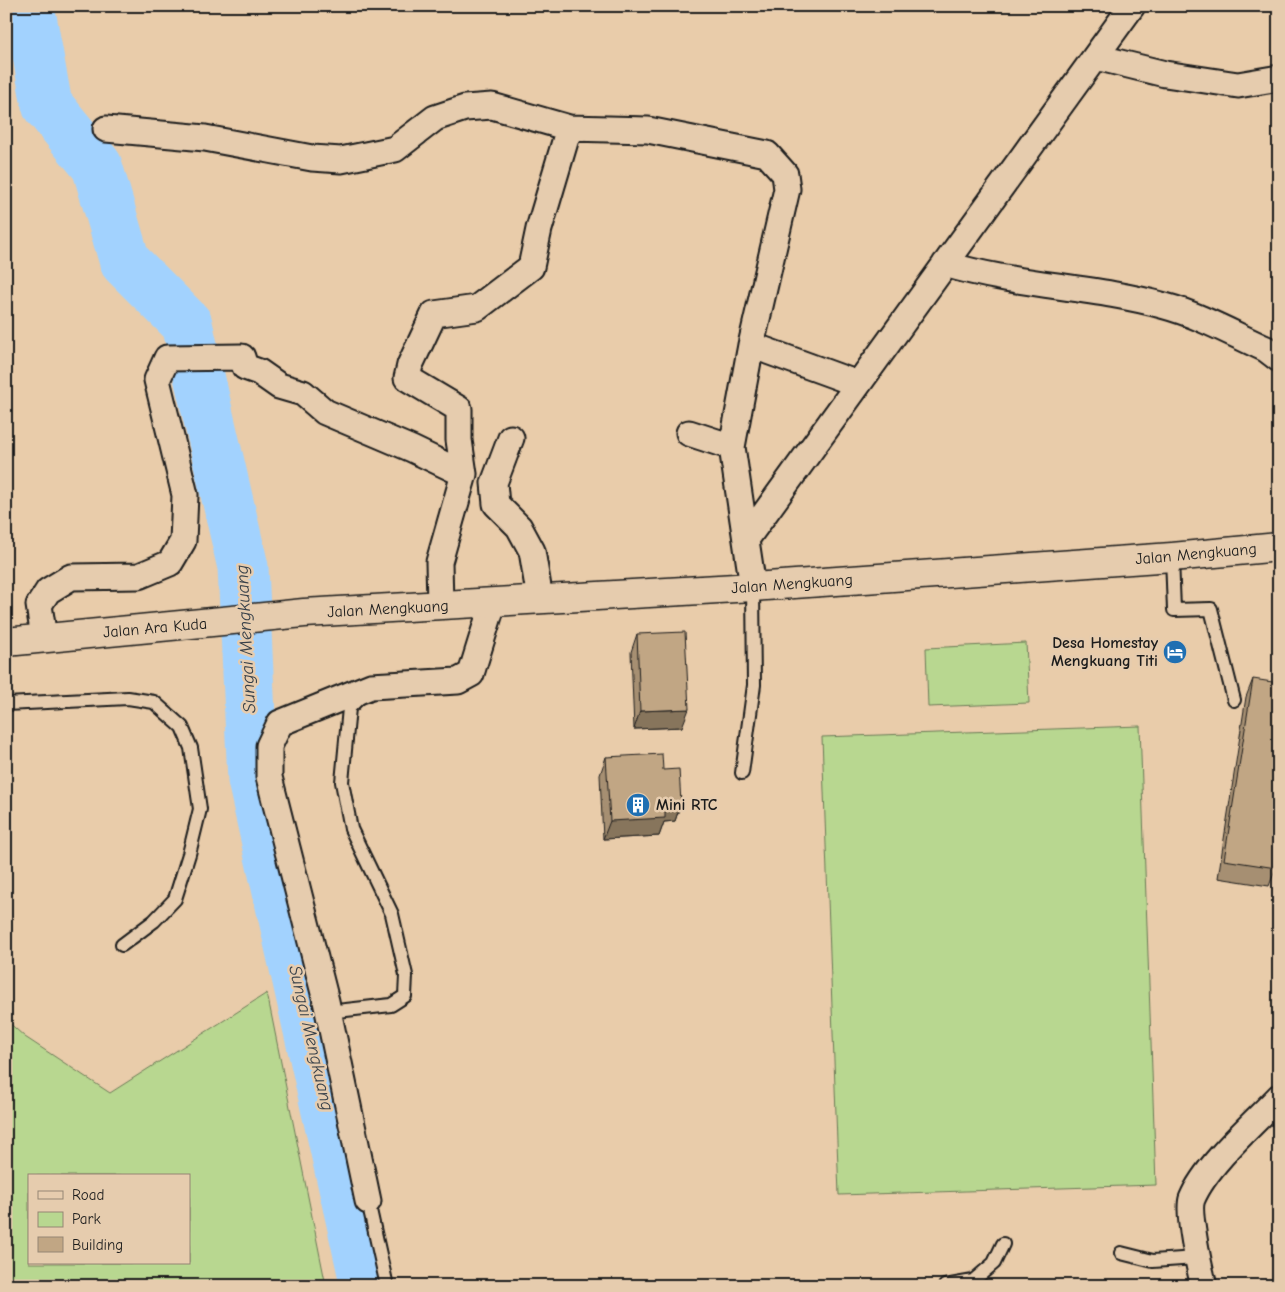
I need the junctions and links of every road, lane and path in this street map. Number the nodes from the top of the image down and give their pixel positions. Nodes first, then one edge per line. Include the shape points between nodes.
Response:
1 (1132, 6) edge
2 (1096, 56) junction
3 (1279, 78) edge
4 (569, 128) junction
5 (106, 129) dead end
6 (945, 264) junction
7 (751, 345) junction
8 (1279, 359) edge
9 (858, 384) junction
10 (689, 433) dead end
11 (511, 438) dead end
12 (732, 447) junction
13 (464, 474) junction
14 (747, 538) junction
15 (1279, 547) edge
16 (1172, 557) junction
17 (753, 587) junction
18 (540, 599) junction
19 (493, 603) junction
20 (440, 605) junction
21 (304, 614) joint
22 (44, 638) junction
23 (6, 642) edge
24 (371, 686) junction
25 (1234, 700) dead end
26 (6, 704) edge
27 (742, 773) dead end
28 (122, 945) dead end
29 (328, 1012) junction
30 (1279, 1097) edge
31 (368, 1202) joint
32 (1003, 1244) dead end
33 (1121, 1252) dead end
34 (1196, 1258) junction
35 (387, 1286) edge
36 (945, 1286) edge
37 (1204, 1286) edge

1 - 2 street
2 - 3 street via 1165,74 1238,85
2 - 6 street
4 - 5 street via 492,106 464,108 435,118 396,149 341,160 312,158 205,138
4 - 7 street via 648,130 767,154 786,174 788,189 783,214
4 - 13 street via 531,267 477,308 434,314 410,365 407,378 459,409
6 - 8 street via 988,276 1166,306 1266,349
6 - 9 street
7 - 9 street
7 - 12 street
9 - 14 street
10 - 12 street
11 - 18 street via 494,483 496,504 519,528 532,551
12 - 14 street
13 - 20 street via 439,562
13 - 22 street via 325,412 303,393 279,386 245,367 242,357 167,358 157,380 185,495 184,541 170,563 139,576 71,577 48,591 39,605
14 - 17 street
15 - 16 main road, Jalan Mengkuang
16 - 17 main road, Jalan Mengkuang
16 - 25 lane via 1174,610 1211,609
17 - 18 main road, Jalan Mengkuang
17 - 27 lane via 754,685
18 - 19 main road, Jalan Mengkuang
19 - 20 main road, Jalan Mengkuang
19 - 24 street via 471,674 458,681
20 - 21 main road, Jalan Mengkuang
21 - 22 main road, Jalan Ara Kuda
22 - 23 main road, Jalan Ara Kuda
24 - 29 street via 280,723 269,746 269,777
24 - 29 lane via 349,708 342,782 351,829 392,914 406,975 405,996 391,1005
26 - 28 lane via 128,698 154,702 182,727 191,748 200,809 189,854 175,899 154,921
29 - 31 street
30 - 34 street via 1218,1160 1192,1200
31 - 35 lane
32 - 36 lane via 994,1263 973,1281
33 - 34 lane via 1153,1261
34 - 37 street

